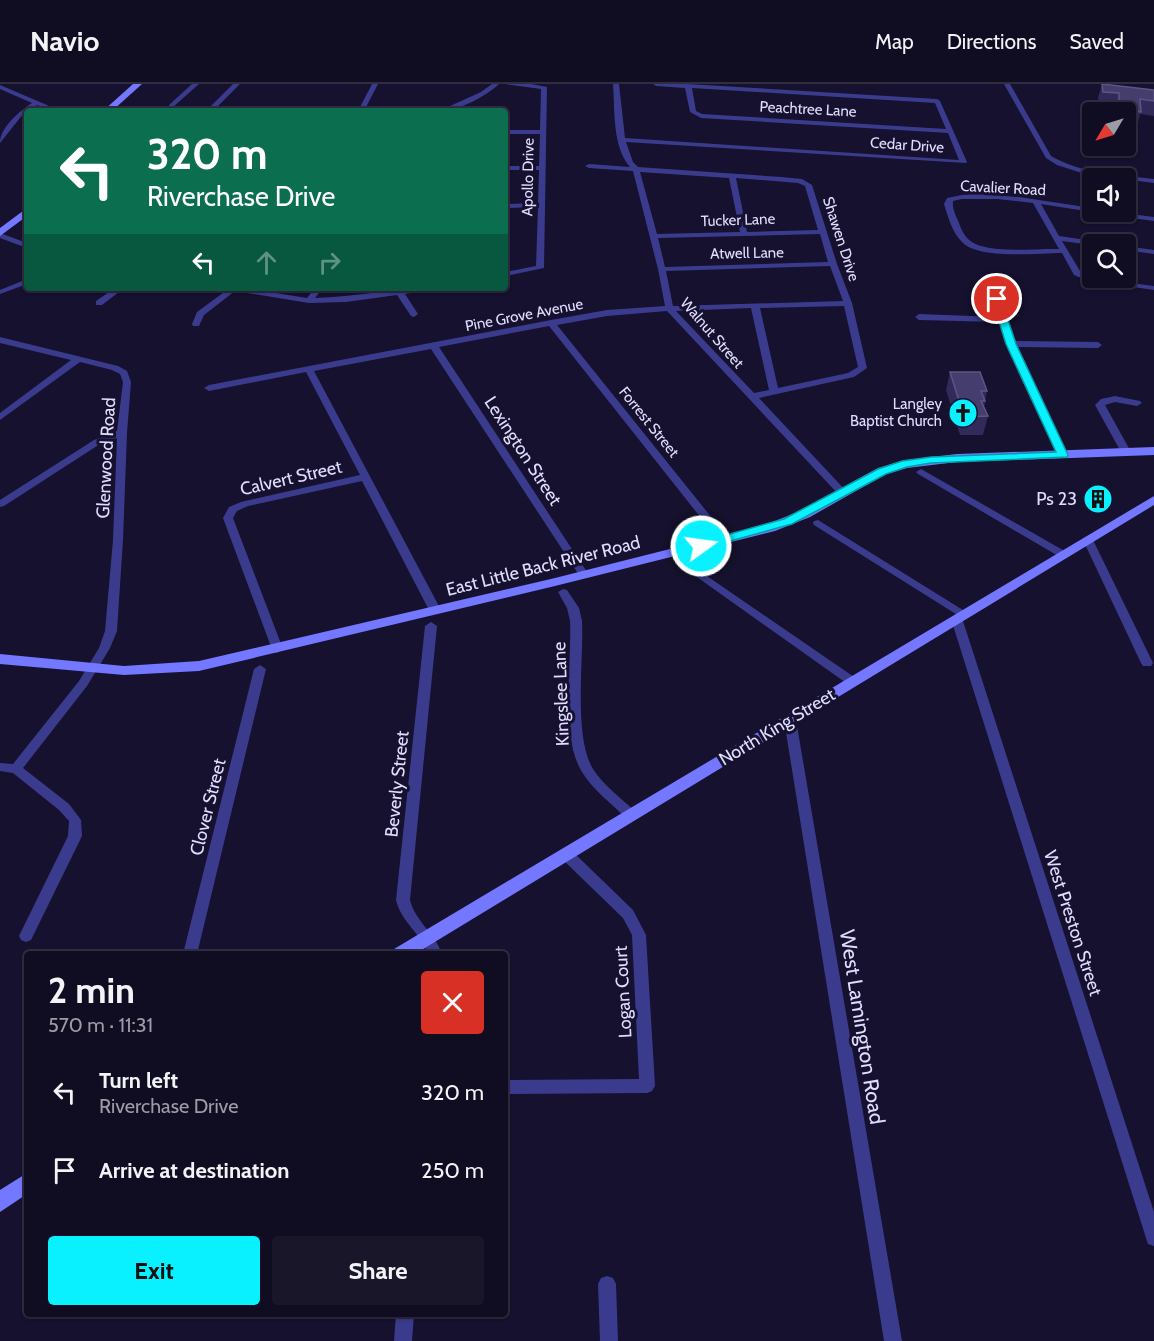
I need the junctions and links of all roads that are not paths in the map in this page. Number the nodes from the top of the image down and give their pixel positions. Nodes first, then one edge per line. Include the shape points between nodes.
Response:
1 (138, 84) edge
2 (148, 84) edge
3 (196, 84) edge
4 (237, 84) edge
5 (375, 84) edge
6 (496, 84) edge
7 (508, 84) edge
8 (616, 84) edge
9 (656, 84) edge
10 (1007, 84) edge
11 (688, 86) junction
12 (0, 87) edge
13 (778, 87) edge
14 (37, 102) junction
15 (171, 106) dead end
16 (28, 108) edge
17 (51, 108) edge
18 (110, 108) edge
19 (121, 108) edge
20 (212, 108) edge
21 (363, 108) edge
22 (449, 108) edge
23 (24, 111) edge
24 (950, 131) junction
25 (508, 132) edge
26 (542, 132) junction
27 (622, 140) junction
28 (0, 141) edge
29 (589, 166) dead end
30 (508, 168) edge
31 (542, 168) junction
32 (636, 169) junction
33 (732, 176) junction
34 (1154, 181) edge
35 (24, 202) edge
36 (1036, 202) junction
37 (540, 205) junction
38 (508, 206) edge
39 (1082, 209) edge
40 (24, 214) edge
41 (1136, 217) edge
42 (1154, 219) edge
43 (0, 221) edge
44 (823, 232) junction
45 (0, 234) edge
46 (744, 234) junction
47 (654, 236) junction
48 (1057, 238) junction
49 (1082, 241) edge
50 (24, 245) edge
51 (1136, 250) edge
52 (1064, 251) junction
53 (1154, 252) edge
54 (833, 264) junction
55 (662, 269) junction
56 (508, 274) edge
57 (24, 282) edge
58 (1154, 288) edge
59 (116, 291) edge
60 (227, 291) edge
61 (249, 291) edge
62 (317, 291) edge
63 (411, 291) edge
64 (2, 292) dead end
65 (1003, 292) dead end
66 (400, 293) junction
67 (309, 301) junction
68 (99, 303) dead end
69 (848, 303) junction
70 (755, 306) junction
71 (670, 309) junction
72 (414, 314) dead end
73 (920, 317) dead end
74 (1002, 320) junction
75 (551, 323) junction
76 (196, 324) dead end
77 (0, 340) edge
78 (1011, 344) junction
79 (433, 345) junction
80 (1098, 345) dead end
81 (78, 359) junction
82 (309, 369) junction
83 (209, 388) dead end
84 (774, 391) junction
85 (751, 397) junction
86 (1137, 403) dead end
87 (0, 417) edge
88 (122, 433) junction
89 (1154, 451) edge
90 (1126, 452) junction
91 (1063, 455) junction
92 (921, 472) dead end
93 (366, 477) junction
94 (843, 493) junction
95 (1154, 500) edge
96 (0, 504) edge
97 (818, 523) dead end
98 (724, 540) junction
99 (1088, 540) junction
100 (1064, 555) junction
101 (691, 568) dead end
102 (584, 575) junction
103 (563, 592) dead end
104 (435, 610) junction
105 (961, 617) junction
106 (431, 626) dead end
107 (277, 649) junction
108 (0, 659) edge
109 (1148, 663) dead end
110 (93, 669) junction
111 (260, 669) dead end
112 (853, 682) junction
113 (790, 720) junction
114 (0, 767) edge
115 (16, 769) junction
116 (631, 815) junction
117 (566, 854) junction
118 (26, 936) dead end
119 (427, 938) junction
120 (191, 951) edge
121 (405, 951) edge
122 (434, 951) edge
123 (508, 1087) edge
124 (24, 1184) edge
125 (0, 1202) edge
126 (1154, 1238) edge
127 (608, 1284) dead end
128 (405, 1317) edge
129 (403, 1341) edge
130 (609, 1341) edge
131 (893, 1341) edge

1 - 18 street
2 - 19 street
3 - 15 street
4 - 20 street
5 - 21 street
6 - 22 street
7 - 26 street, Apollo Drive via 544,87
8 - 27 street, Walnut Street
9 - 11 street
10 - 34 street via 1048,157 1055,162 1085,172
11 - 13 street
11 - 24 street, Peachtree Lane via 693,112 701,116
12 - 14 street
13 - 24 street, Cedar Drive via 937,101
14 - 16 street
14 - 17 street
23 - 28 street
24 - 27 street, Cedar Drive via 964,162
25 - 26 street
26 - 31 street, Apollo Drive
27 - 32 street, Walnut Street
29 - 32 street, Shawen Drive
30 - 31 street
31 - 37 street, Apollo Drive
32 - 33 street, Shawen Drive
32 - 47 street, Walnut Street
33 - 44 street, Shawen Drive via 805,183
33 - 46 street
35 - 43 street
36 - 39 street, Cavalier Road
36 - 48 street
36 - 52 street, Cavalier Road via 960,196 948,204 964,240 973,247
37 - 38 street
37 - 56 street, Apollo Drive via 540,268
40 - 45 street
41 - 42 street
44 - 46 street, Tucker Lane
44 - 54 street, Shawen Drive
45 - 50 street
46 - 47 street, Tucker Lane
47 - 55 street, Walnut Street
48 - 49 street
48 - 52 street
51 - 53 street
52 - 58 street via 1081,276
54 - 55 street, Atwell Lane
54 - 69 street, Shawen Drive
55 - 71 street, Walnut Street
57 - 64 street
59 - 68 street
60 - 76 street via 200,314
61 - 67 street
62 - 67 street
63 - 66 street
65 - 74 street via 997,299
66 - 67 street
66 - 72 street
69 - 70 street, Pine Grove Avenue
69 - 84 street, Shawen Drive via 863,368 851,375
70 - 71 street, Pine Grove Avenue
70 - 84 street
71 - 75 street, Pine Grove Avenue via 626,310
71 - 85 street, Walnut Street
73 - 74 street
74 - 78 street
75 - 79 street, Pine Grove Avenue
75 - 98 street, Forrest Street
77 - 81 street, Glenwood Road
78 - 80 street
78 - 91 street
79 - 82 street, Pine Grove Avenue
79 - 102 street, Lexington Street
81 - 87 street
81 - 88 street, Glenwood Road via 115,368 127,377
82 - 83 street, Pine Grove Avenue
82 - 93 street
84 - 85 street, Shawen Drive
85 - 94 street, Walnut Street
86 - 90 street via 1115,399 1100,405
88 - 96 street via 97,442
88 - 110 street, Glenwood Road via 111,631
89 - 90 street, East Little Back River Road
90 - 91 street, East Little Back River Road
91 - 94 street, East Little Back River Road via 913,462 882,471
92 - 100 street
93 - 104 street
93 - 107 street, Calvert Street via 232,509 228,518
94 - 98 street, East Little Back River Road via 788,521
95 - 99 street, North King Street
97 - 105 street
98 - 102 street, East Little Back River Road
99 - 100 street, North King Street
99 - 109 street
100 - 105 street, North King Street
101 - 112 street
102 - 104 street, East Little Back River Road
103 - 116 street, Kingslee Lane via 576,621 577,734 582,759 595,780
104 - 107 street, East Little Back River Road
105 - 112 street, North King Street
105 - 126 street, West Preston Street
106 - 119 street, Beverly Street via 403,900 408,916
107 - 110 street, East Little Back River Road via 180,669
108 - 110 street, East Little Back River Road
110 - 115 street, Glenwood Road
111 - 120 street, Clover Street
112 - 113 street, North King Street
113 - 116 street, North King Street
113 - 131 street, West Lamington Road
114 - 115 street
115 - 118 street via 75,820 75,836
116 - 117 street, North King Street
117 - 119 street, North King Street
117 - 123 street, Logan Court via 628,914 639,935 647,1086
119 - 121 street, North King Street
119 - 122 street, Beverly Street
124 - 125 street
127 - 130 street
128 - 129 street

